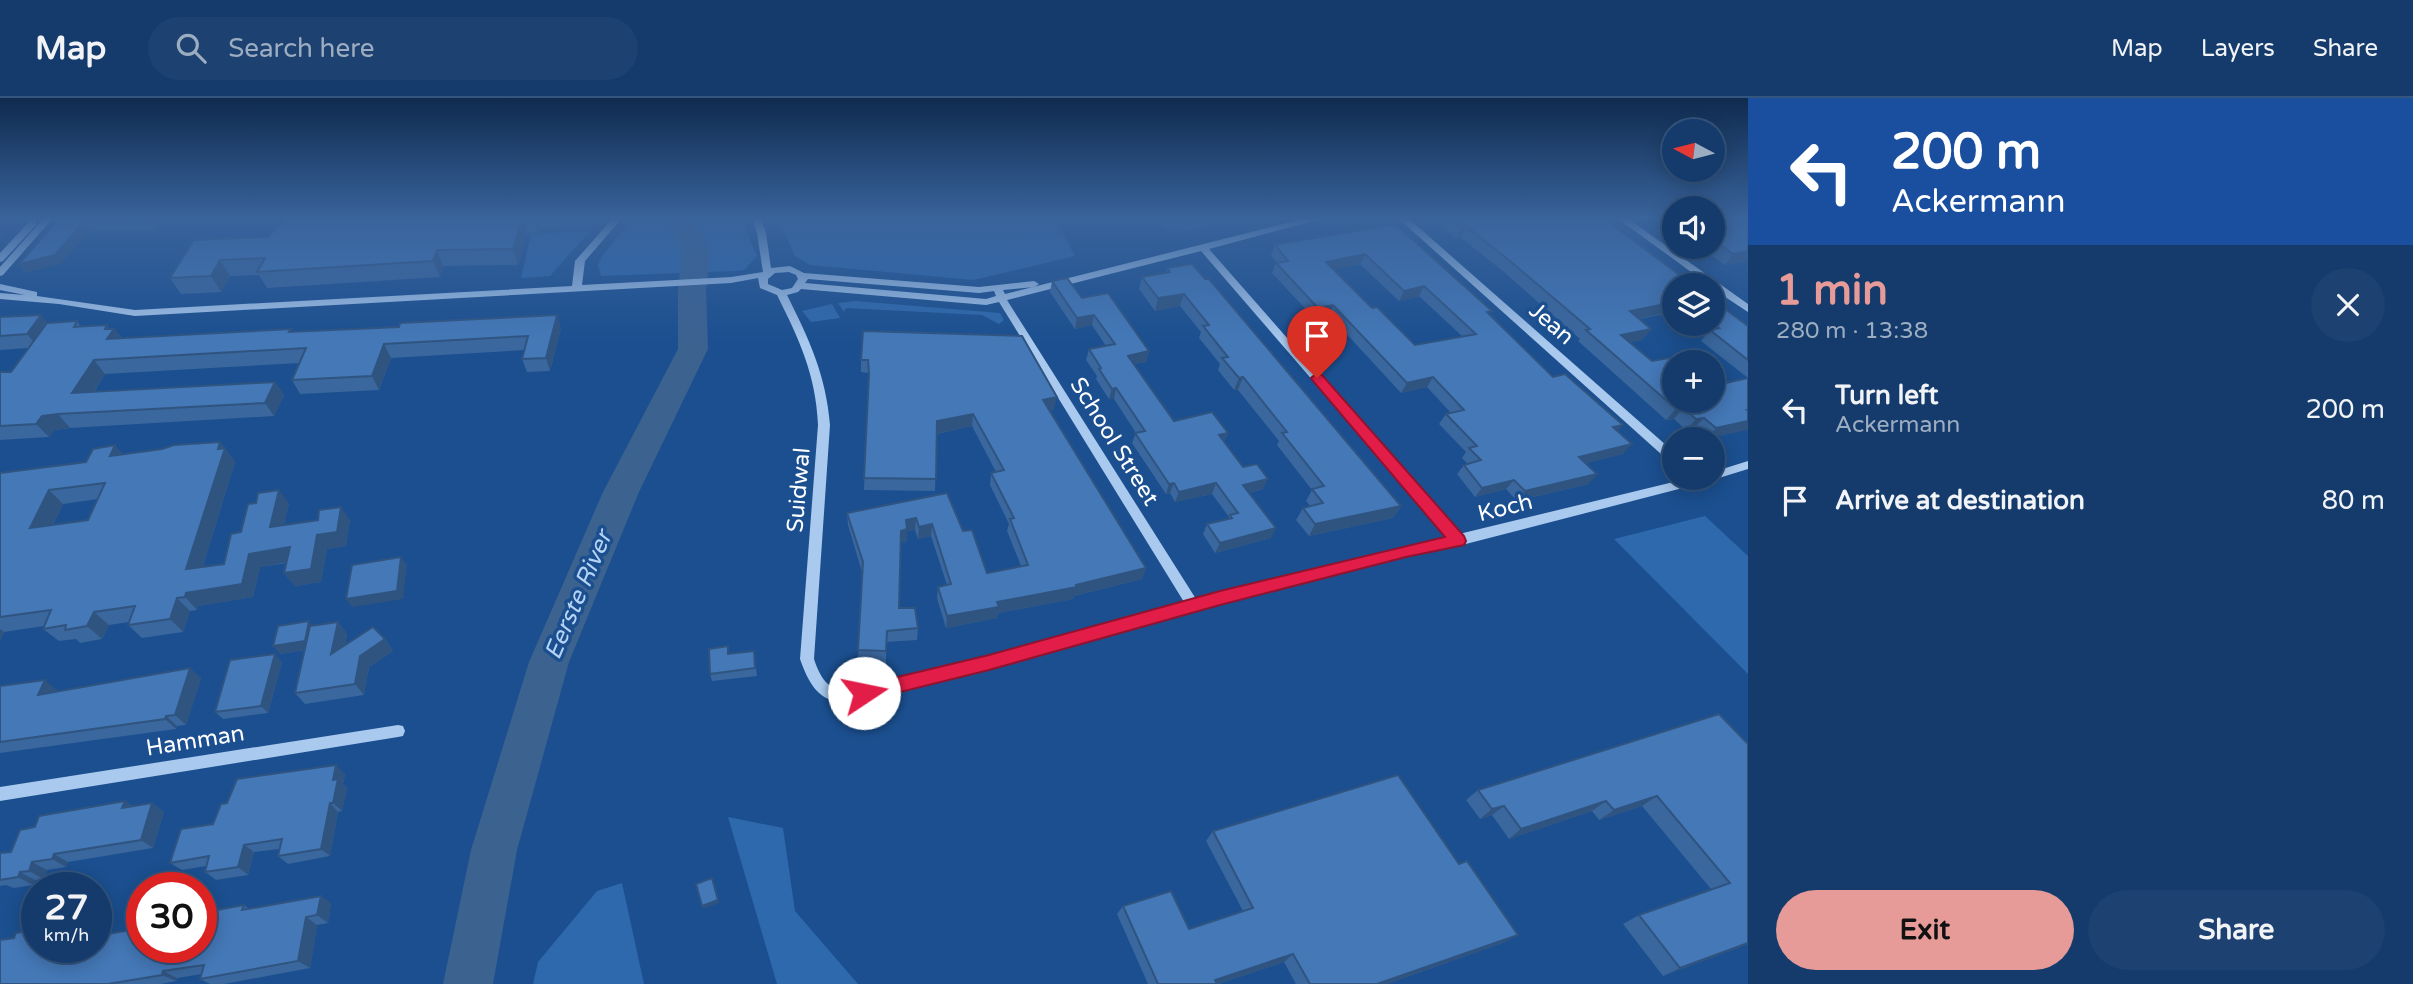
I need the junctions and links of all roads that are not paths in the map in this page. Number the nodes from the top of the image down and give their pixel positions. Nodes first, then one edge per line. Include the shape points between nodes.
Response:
1 (12, 259) edge
2 (581, 259) edge
3 (765, 259) edge
4 (1152, 259) edge
5 (1214, 259) edge
6 (1448, 259) edge
7 (1678, 259) edge
8 (780, 260) joint
9 (0, 273) edge
10 (767, 273) junction
11 (731, 280) junction
12 (801, 281) junction
13 (763, 286) junction
14 (0, 287) edge
15 (577, 288) junction
16 (781, 293) junction
17 (1000, 295) junction
18 (0, 296) edge
19 (59, 301) junction
20 (1748, 309) edge
21 (1662, 449) edge
22 (1748, 465) edge
23 (1725, 472) edge
24 (1662, 489) edge
25 (1458, 541) junction
26 (1193, 605) junction
27 (825, 693) joint
28 (398, 731) dead end
29 (0, 794) edge

1 - 9 street
2 - 15 street
3 - 10 street
4 - 17 street
5 - 25 street
6 - 21 street, Jean
7 - 20 street
8 - 10 street
8 - 12 street via 795,270
10 - 11 street
10 - 13 street
11 - 13 street
11 - 15 street
12 - 16 street
12 - 17 street via 964,302
13 - 16 street
14 - 19 street
15 - 19 street via 135,313
16 - 27 street, Suidwal via 817,369 824,396 807,659 816,685
17 - 26 street, School Street
18 - 19 street
22 - 23 street
24 - 25 street, Koch
25 - 26 street, Koch
26 - 27 street, Koch via 886,690 843,696
28 - 29 street, Hamman

